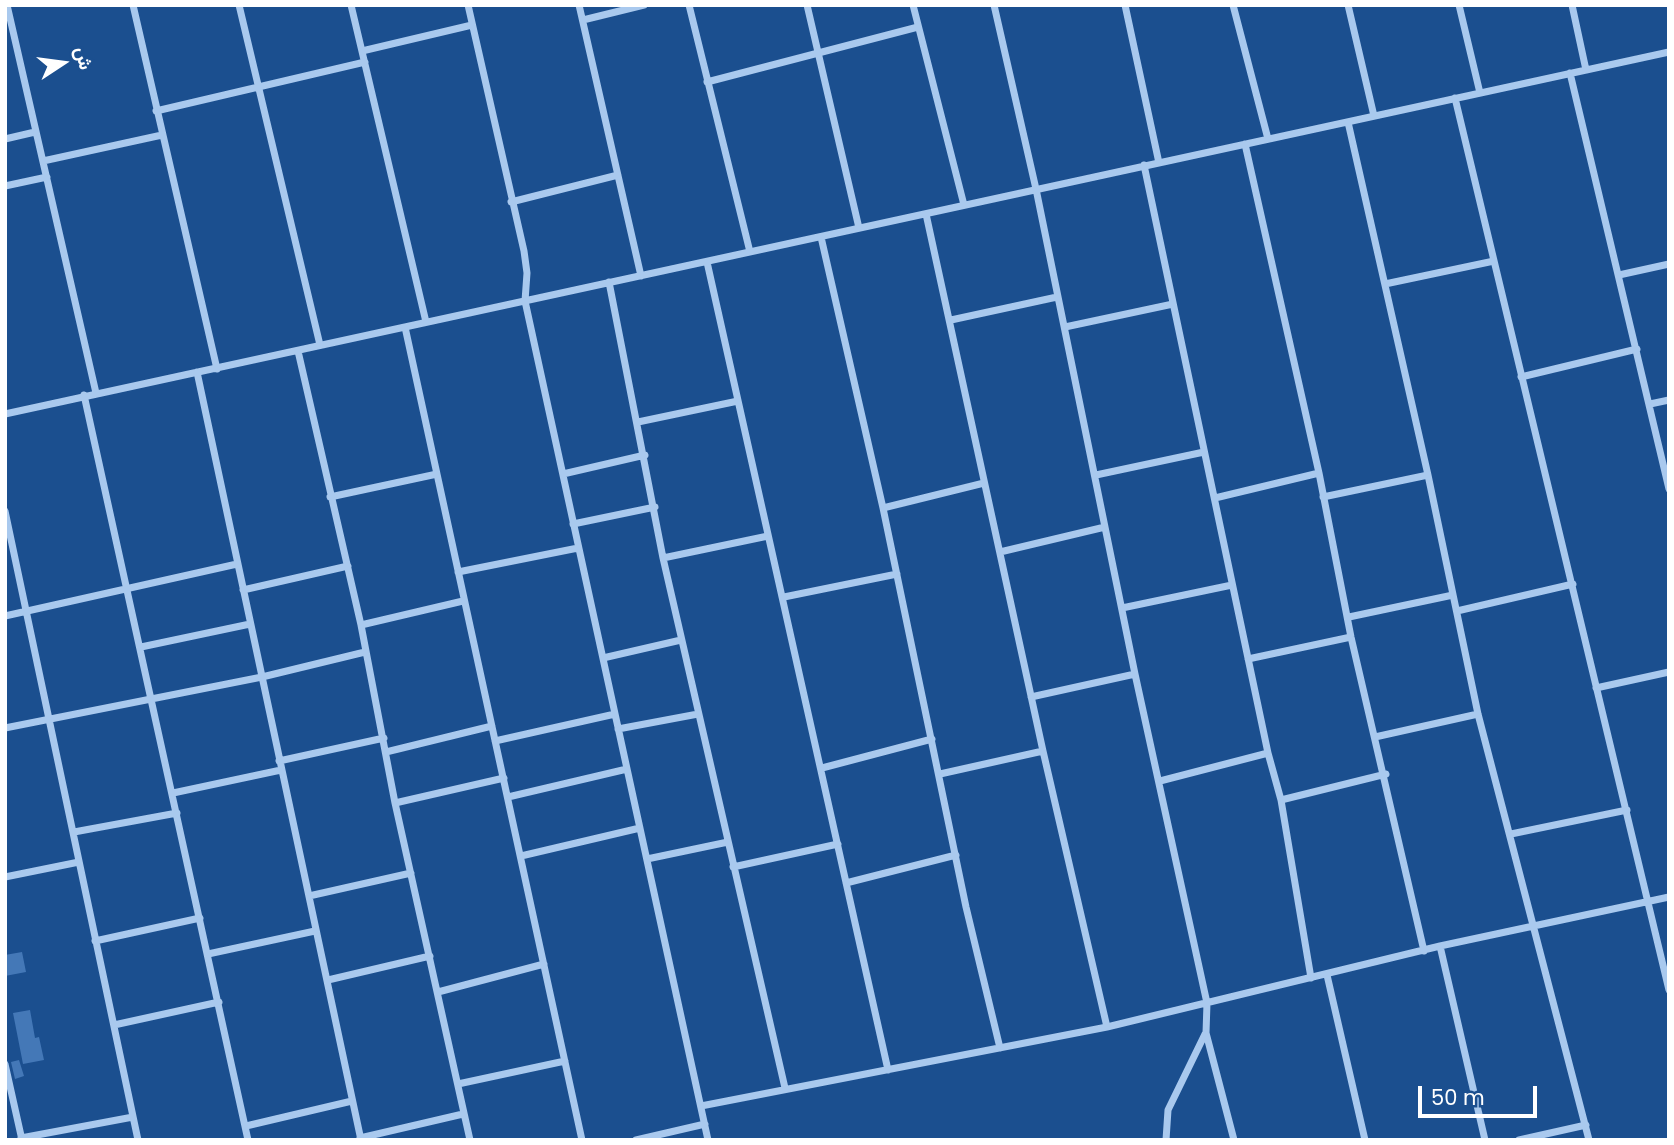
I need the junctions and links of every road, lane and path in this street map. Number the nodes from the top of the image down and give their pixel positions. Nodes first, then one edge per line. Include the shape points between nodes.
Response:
1 (8, 5) edge
2 (133, 5) edge
3 (239, 5) edge
4 (351, 5) edge
5 (468, 5) edge
6 (579, 5) edge
7 (644, 5) edge
8 (689, 5) edge
9 (807, 5) edge
10 (913, 5) edge
11 (993, 5) edge
12 (1125, 5) edge
13 (1233, 5) edge
14 (1348, 5) edge
15 (1459, 5) edge
16 (1572, 5) edge
17 (583, 20) junction
18 (8, 24) edge
19 (472, 24) junction
20 (918, 27) junction
21 (362, 51) junction
22 (819, 52) junction
23 (1669, 52) edge
24 (365, 62) junction
25 (1586, 70) junction
26 (1570, 74) junction
27 (707, 82) junction
28 (258, 88) junction
29 (1480, 93) junction
30 (1455, 98) junction
31 (156, 111) junction
32 (1374, 116) junction
33 (1348, 122) junction
34 (35, 132) junction
35 (162, 135) junction
36 (5, 139) edge
37 (1268, 139) junction
38 (1245, 144) junction
39 (43, 160) junction
40 (1159, 163) junction
41 (1144, 165) junction
42 (618, 175) junction
43 (47, 177) junction
44 (5, 186) edge
45 (1036, 189) junction
46 (511, 202) junction
47 (964, 205) junction
48 (926, 214) junction
49 (859, 228) junction
50 (821, 236) junction
51 (750, 252) junction
52 (1494, 261) junction
53 (707, 262) junction
54 (1669, 264) edge
55 (1619, 275) junction
56 (641, 276) junction
57 (609, 282) junction
58 (1385, 284) junction
59 (1057, 297) junction
60 (525, 301) junction
61 (1173, 304) junction
62 (951, 320) junction
63 (426, 323) junction
64 (405, 327) junction
65 (1065, 327) junction
66 (320, 345) junction
67 (1637, 349) junction
68 (298, 351) junction
69 (216, 369) junction
70 (197, 372) junction
71 (1521, 377) junction
72 (96, 393) junction
73 (84, 395) junction
74 (1669, 400) edge
75 (738, 401) junction
76 (1650, 404) junction
77 (5, 414) edge
78 (638, 422) junction
79 (1204, 452) junction
80 (645, 455) junction
81 (1319, 473) junction
82 (437, 474) junction
83 (563, 474) junction
84 (1096, 475) junction
85 (1428, 475) junction
86 (984, 484) junction
87 (1669, 489) edge
88 (1323, 497) junction
89 (330, 498) junction
90 (1215, 498) junction
91 (655, 507) junction
92 (883, 508) junction
93 (5, 511) edge
94 (573, 524) junction
95 (1105, 527) junction
96 (768, 537) junction
97 (578, 548) junction
98 (1000, 552) junction
99 (663, 558) junction
100 (237, 564) junction
101 (348, 566) junction
102 (458, 572) junction
103 (897, 574) junction
104 (1573, 584) junction
105 (1232, 585) junction
106 (126, 587) junction
107 (243, 590) junction
108 (1453, 595) junction
109 (784, 597) junction
110 (463, 601) junction
111 (1122, 608) junction
112 (26, 611) junction
113 (1457, 611) junction
114 (5, 616) edge
115 (1349, 617) junction
116 (250, 624) junction
117 (361, 625) junction
118 (1351, 637) junction
119 (681, 640) junction
120 (141, 647) junction
121 (365, 652) junction
122 (603, 658) junction
123 (1248, 659) junction
124 (1669, 672) edge
125 (1135, 674) junction
126 (261, 677) junction
127 (1596, 688) junction
128 (1031, 697) junction
129 (151, 698) junction
130 (615, 714) junction
131 (698, 714) junction
132 (1478, 714) junction
133 (48, 719) junction
134 (492, 726) junction
135 (5, 728) edge
136 (618, 729) junction
137 (1375, 737) junction
138 (384, 738) junction
139 (932, 739) junction
140 (495, 740) junction
141 (386, 751) junction
142 (1043, 751) junction
143 (1268, 753) junction
144 (279, 761) junction
145 (822, 768) junction
146 (627, 769) junction
147 (281, 770) junction
148 (940, 774) junction
149 (1385, 774) junction
150 (504, 778) junction
151 (1160, 781) junction
152 (173, 793) junction
153 (508, 797) junction
154 (1280, 800) junction
155 (396, 803) junction
156 (1627, 810) junction
157 (177, 813) junction
158 (640, 828) junction
159 (74, 832) junction
160 (1511, 834) junction
161 (727, 842) junction
162 (838, 844) junction
163 (956, 855) junction
164 (521, 856) junction
165 (647, 859) junction
166 (79, 862) junction
167 (733, 867) junction
168 (411, 873) junction
169 (5, 877) edge
170 (846, 883) junction
171 (309, 896) junction
172 (1669, 897) edge
173 (1648, 901) junction
174 (200, 918) junction
175 (1536, 927) junction
176 (316, 932) junction
177 (95, 941) junction
178 (1440, 946) junction
179 (1424, 951) junction
180 (208, 954) junction
181 (430, 956) junction
182 (544, 964) junction
183 (1327, 975) junction
184 (1311, 978) junction
185 (328, 980) junction
186 (1669, 990) edge
187 (438, 992) junction
188 (219, 1002) junction
189 (1207, 1003) junction
190 (114, 1025) junction
191 (1107, 1027) junction
192 (1206, 1033) junction
193 (1000, 1048) junction
194 (565, 1061) junction
195 (5, 1064) edge
196 (888, 1070) junction
197 (458, 1084) junction
198 (785, 1088) junction
199 (352, 1101) junction
200 (701, 1106) junction
201 (463, 1114) junction
202 (133, 1116) junction
203 (705, 1124) junction
204 (1586, 1125) junction
205 (246, 1126) junction
206 (22, 1139) edge
207 (360, 1139) edge
208 (138, 1140) edge
209 (248, 1140) edge
210 (470, 1140) edge
211 (582, 1140) edge
212 (636, 1140) edge
213 (708, 1140) edge
214 (1166, 1140) edge
215 (1234, 1140) edge
216 (1365, 1140) edge
217 (1485, 1140) edge
218 (1519, 1140) edge
219 (1589, 1140) edge

1 - 18 street
2 - 31 street
3 - 28 street
4 - 21 street
5 - 19 street
6 - 17 street
7 - 17 street
8 - 27 street
9 - 22 street
10 - 20 street
11 - 45 street
12 - 40 street
13 - 37 street
14 - 32 street
15 - 29 street
16 - 25 street
17 - 42 street
18 - 34 street
19 - 21 street
19 - 46 street
20 - 22 street
20 - 47 street
21 - 24 street
22 - 27 street
22 - 49 street
23 - 25 street
24 - 28 street
24 - 63 street
25 - 26 street
26 - 29 street
26 - 55 street
27 - 51 street
28 - 31 street
28 - 66 street
29 - 30 street
30 - 32 street
30 - 52 street
31 - 35 street
32 - 33 street
33 - 37 street
33 - 58 street
34 - 36 street
34 - 39 street
35 - 39 street
35 - 69 street
37 - 38 street
38 - 40 street
38 - 81 street
39 - 43 street
40 - 41 street
41 - 45 street
41 - 61 street
42 - 46 street
42 - 56 street
43 - 44 street
43 - 72 street
45 - 47 street
45 - 59 street
46 - 60 street via 524,251
47 - 48 street
48 - 49 street
48 - 62 street
49 - 50 street
50 - 51 street
50 - 92 street
51 - 53 street
52 - 58 street
52 - 71 street
53 - 56 street
53 - 75 street
54 - 55 street
55 - 67 street
56 - 57 street
57 - 60 street
57 - 78 street
58 - 85 street
59 - 62 street
59 - 65 street
60 - 63 street
60 - 83 street
61 - 65 street
61 - 79 street
62 - 86 street
63 - 64 street
64 - 66 street
64 - 82 street
65 - 84 street
66 - 68 street
67 - 71 street
67 - 76 street
68 - 69 street
68 - 89 street
69 - 70 street
70 - 72 street
70 - 100 street
71 - 104 street
72 - 73 street
73 - 77 street
73 - 106 street
74 - 76 street
75 - 78 street
75 - 96 street
76 - 87 street
78 - 80 street
79 - 84 street
79 - 90 street
80 - 83 street
80 - 91 street
81 - 88 street
81 - 90 street
82 - 89 street
82 - 102 street
83 - 94 street
84 - 95 street
85 - 88 street
85 - 108 street
86 - 92 street
86 - 98 street
88 - 115 street
89 - 101 street
90 - 105 street
91 - 94 street
91 - 99 street
92 - 103 street
93 - 112 street
94 - 97 street
95 - 98 street
95 - 111 street
96 - 99 street
96 - 109 street
97 - 102 street
97 - 122 street
98 - 128 street
99 - 119 street
100 - 106 street
100 - 107 street
101 - 107 street
101 - 117 street
102 - 110 street
103 - 109 street
103 - 139 street
104 - 113 street
104 - 127 street
105 - 111 street
105 - 123 street
106 - 112 street
106 - 120 street
107 - 116 street
108 - 113 street
108 - 115 street
109 - 145 street
110 - 117 street
110 - 134 street
111 - 125 street
112 - 114 street
112 - 133 street
113 - 132 street
115 - 118 street
116 - 120 street
116 - 126 street
117 - 121 street
118 - 123 street
118 - 137 street
119 - 122 street
119 - 131 street
120 - 129 street
121 - 126 street
121 - 138 street
122 - 130 street
123 - 143 street
124 - 127 street
125 - 128 street
125 - 151 street
126 - 129 street
126 - 144 street
127 - 156 street
128 - 142 street
129 - 133 street
129 - 152 street
130 - 136 street
130 - 140 street
131 - 136 street
131 - 161 street
132 - 137 street
132 - 160 street
133 - 135 street
133 - 159 street
134 - 140 street
134 - 141 street
136 - 146 street
137 - 149 street
138 - 141 street
138 - 144 street
139 - 145 street
139 - 148 street
140 - 150 street
141 - 155 street
142 - 148 street
142 - 191 street
143 - 151 street
143 - 154 street
144 - 147 street
145 - 162 street
146 - 153 street
146 - 158 street
147 - 152 street
147 - 171 street
148 - 163 street
149 - 154 street
149 - 179 street
150 - 153 street
150 - 155 street
151 - 189 street
152 - 157 street
153 - 164 street
154 - 184 street
155 - 168 street
156 - 160 street
156 - 173 street
157 - 159 street
157 - 174 street
158 - 164 street
158 - 165 street
159 - 166 street
160 - 175 street
161 - 165 street
161 - 167 street
162 - 167 street
162 - 170 street
163 - 170 street
163 - 193 street
164 - 182 street
165 - 200 street
166 - 169 street
166 - 177 street
167 - 198 street
168 - 171 street
168 - 181 street
170 - 196 street
171 - 176 street
172 - 173 street
173 - 175 street
173 - 186 street
174 - 177 street
174 - 180 street
175 - 178 street
175 - 204 street
176 - 180 street
176 - 185 street
177 - 190 street
178 - 179 street
178 - 217 street
179 - 183 street
180 - 188 street
181 - 185 street
181 - 187 street
182 - 187 street
182 - 194 street
183 - 184 street
183 - 216 street
184 - 189 street
185 - 199 street
187 - 197 street
188 - 190 street
188 - 205 street
189 - 191 street
189 - 192 street
190 - 202 street
191 - 193 street
192 - 214 street via 1168,1110
192 - 215 street
193 - 196 street
194 - 197 street
194 - 211 street
195 - 206 street
196 - 198 street
197 - 201 street
198 - 200 street
199 - 205 street
199 - 207 street
200 - 203 street
201 - 207 street
201 - 210 street
202 - 206 street
202 - 208 street
203 - 212 street
203 - 213 street
204 - 218 street
204 - 219 street
205 - 209 street

